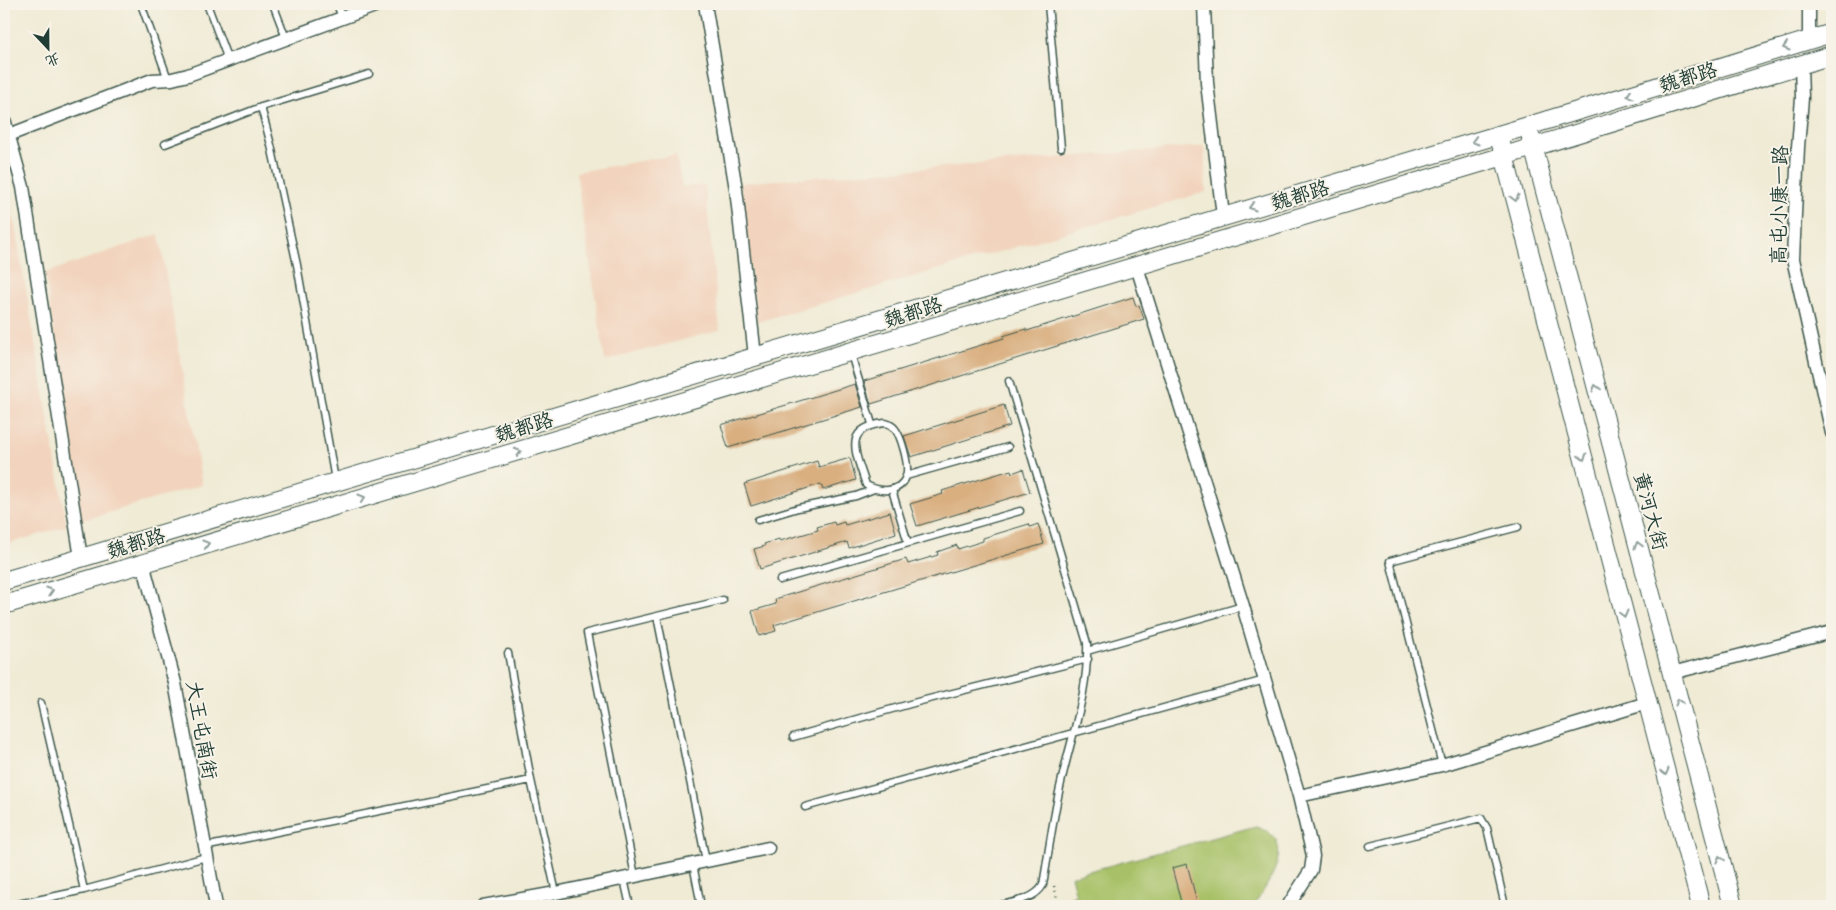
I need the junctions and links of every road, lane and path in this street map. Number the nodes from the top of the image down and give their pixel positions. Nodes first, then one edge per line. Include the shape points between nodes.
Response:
1 (141, 4) edge
2 (207, 4) edge
3 (273, 4) edge
4 (337, 4) edge
5 (380, 4) edge
6 (705, 4) edge
7 (1048, 4) edge
8 (1204, 4) edge
9 (1809, 4) edge
10 (342, 18) junction
11 (1832, 33) edge
12 (286, 38) junction
13 (1809, 40) junction
14 (1832, 55) edge
15 (228, 60) junction
16 (1800, 64) junction
17 (369, 74) dead end
18 (168, 79) junction
19 (260, 108) junction
20 (4, 119) edge
21 (1528, 126) junction
22 (1498, 134) junction
23 (8, 140) edge
24 (165, 144) dead end
25 (1061, 148) dead end
26 (1533, 148) junction
27 (1504, 156) junction
28 (1223, 216) junction
29 (1136, 267) junction
30 (851, 353) junction
31 (755, 356) junction
32 (1009, 381) dead end
33 (872, 424) junction
34 (1832, 433) edge
35 (1008, 447) dead end
36 (906, 476) junction
37 (336, 482) junction
38 (874, 489) junction
39 (892, 490) junction
40 (1020, 511) dead end
41 (758, 520) dead end
42 (1518, 527) dead end
43 (908, 543) junction
44 (81, 558) junction
45 (143, 563) junction
46 (780, 580) dead end
47 (4, 581) edge
48 (723, 600) dead end
49 (4, 605) edge
50 (1243, 606) junction
51 (657, 616) junction
52 (1832, 632) edge
53 (1087, 651) junction
54 (508, 652) dead end
55 (1088, 659) junction
56 (1672, 673) junction
57 (1265, 680) junction
58 (42, 703) dead end
59 (1647, 703) junction
60 (1073, 733) junction
61 (793, 737) dead end
62 (1442, 765) junction
63 (531, 780) junction
64 (1298, 796) junction
65 (806, 807) dead end
66 (1370, 846) dead end
67 (768, 848) dead end
68 (205, 852) junction
69 (706, 862) junction
70 (693, 864) junction
71 (630, 877) junction
72 (84, 890) junction
73 (556, 893) junction
74 (1011, 904) edge
75 (10, 906) edge
76 (216, 906) edge
77 (483, 906) edge
78 (558, 906) edge
79 (630, 906) edge
80 (701, 906) edge
81 (997, 906) edge
82 (1288, 906) edge
83 (1505, 906) edge
84 (1701, 906) edge
85 (1733, 906) edge

1 - 18 lane
2 - 15 lane
3 - 12 lane
4 - 10 lane
5 - 10 street
6 - 31 street via 736,189
7 - 25 lane
8 - 28 street via 1208,83
9 - 13 street
10 - 12 street
11 - 13 main road, 魏都路
12 - 15 street
13 -> 21 main road, 魏都路
14 - 16 main road, 魏都路
15 - 18 street
16 - 26 main road, 魏都路
16 - 34 street, 高屯小康一路 via 1802,98 1793,259
17 - 19 lane
18 - 23 street via 152,80
19 - 24 lane
19 - 37 lane via 297,264
20 - 23 street
21 - 22 main road, 魏都路
21 - 26 main road, 黄河大街
22 - 27 main road
22 -> 28 main road, 魏都路
23 - 44 street via 23,187
26 - 27 main road, 魏都路
56 -> 26 main road, 黄河大街
27 - 29 main road, 魏都路
27 -> 59 main road
28 - 31 main road, 魏都路
29 - 30 main road, 魏都路
29 - 50 street
30 - 33 lane
45 -> 30 main road, 魏都路
31 - 37 main road, 魏都路
32 - 53 lane
33 - 36 lane via 892,425 898,432 907,463
33 - 38 lane via 856,438 854,445 866,485
35 - 36 lane
36 - 39 lane via 900,486
37 - 44 main road, 魏都路
38 - 39 lane
38 - 41 lane
39 - 43 lane
40 - 43 lane
42 - 62 lane via 1390,561
43 - 46 lane
44 - 47 main road, 魏都路
49 -> 45 main road, 魏都路
45 - 68 street, 大王屯南街 via 175,683
48 - 51 lane
50 - 53 lane
50 - 57 street
51 - 69 lane
51 - 71 lane via 588,633
52 - 56 street
53 - 55 lane
54 - 63 lane
55 - 60 lane
55 - 61 lane
85 -> 56 main road, 黄河大街
57 - 60 lane
57 - 64 street
58 - 72 lane
59 - 62 street
59 -> 84 main road
60 - 65 lane
60 - 74 lane via 1060,785 1043,885 1040,891
62 - 64 street
63 - 68 lane
63 - 73 lane
64 - 82 street via 1313,856 1311,870
66 - 83 lane via 1481,818 1487,828
67 - 69 street
68 - 72 lane
68 - 76 street, 大王屯南街
69 - 70 street
70 - 71 street
70 - 80 lane
71 - 73 street
71 - 79 lane
72 - 75 lane
73 - 77 street
73 - 78 street
74 - 81 lane

